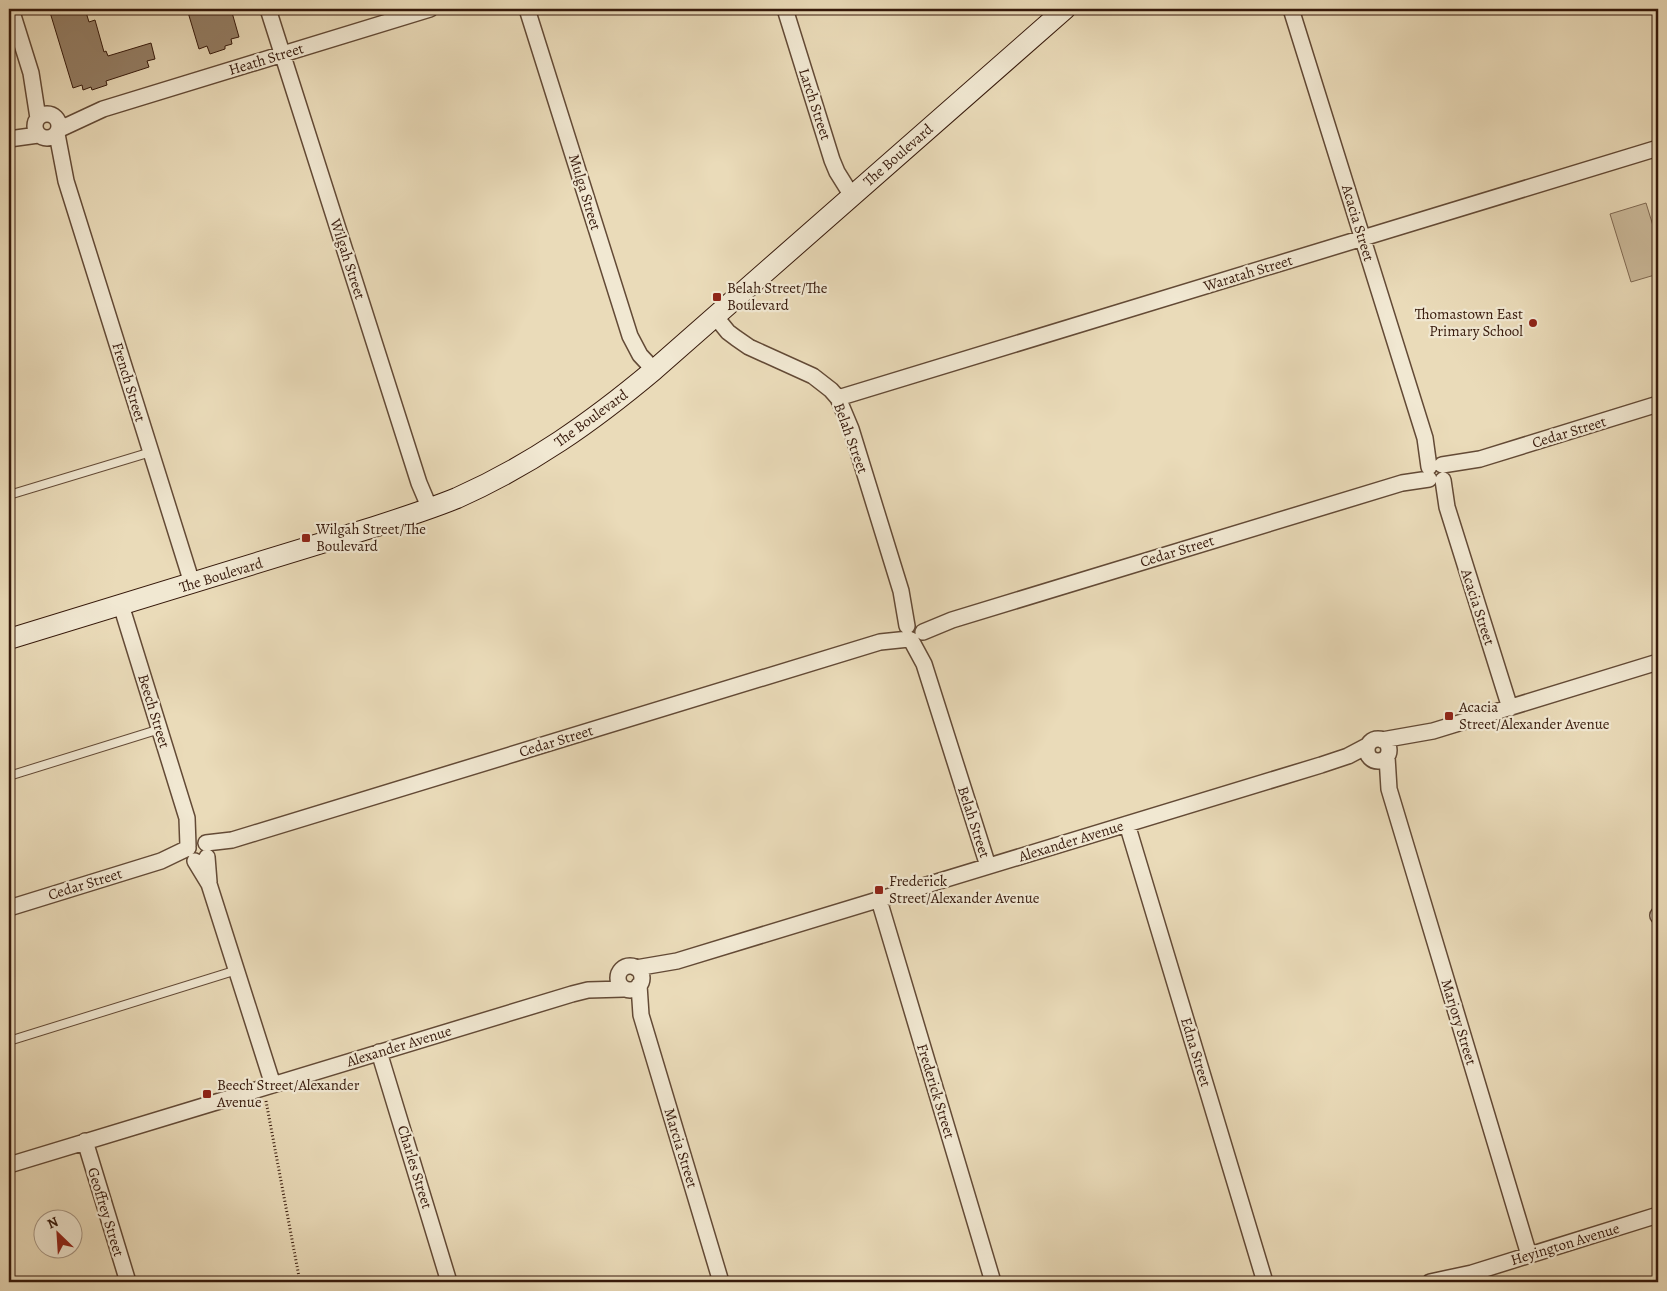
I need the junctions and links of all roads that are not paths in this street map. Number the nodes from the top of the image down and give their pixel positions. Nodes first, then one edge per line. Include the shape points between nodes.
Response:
1 (11, 9) edge
2 (268, 9) edge
3 (430, 9) edge
4 (527, 9) edge
5 (784, 9) edge
6 (1291, 9) edge
7 (1056, 12) edge
8 (283, 54) junction
9 (47, 126) junction
10 (9, 137) edge
11 (1658, 148) edge
12 (852, 196) junction
13 (1362, 238) junction
14 (715, 316) junction
15 (654, 370) junction
16 (838, 398) junction
17 (1658, 404) edge
18 (151, 452) junction
19 (1436, 473) junction
20 (9, 496) edge
21 (430, 508) junction
22 (192, 583) junction
23 (121, 605) junction
24 (914, 632) junction
25 (9, 639) edge
26 (1658, 662) edge
27 (1510, 708) junction
28 (160, 729) junction
29 (1378, 753) junction
30 (9, 776) edge
31 (1127, 824) junction
32 (198, 851) junction
33 (988, 866) junction
34 (879, 900) junction
35 (9, 908) edge
36 (237, 970) junction
37 (618, 974) joint
38 (633, 983) junction
39 (588, 990) junction
40 (9, 1042) edge
41 (379, 1052) junction
42 (268, 1086) junction
43 (85, 1142) junction
44 (9, 1165) edge
45 (1658, 1215) edge
46 (1529, 1255) junction
47 (1472, 1273) junction
48 (128, 1282) edge
49 (450, 1282) edge
50 (721, 1282) edge
51 (993, 1282) edge
52 (1265, 1282) edge
53 (1430, 1282) edge
54 (1450, 1282) edge

1 - 9 street, French Street
2 - 8 street, Wilgah Street
3 - 8 street, Heath Street
4 - 15 street, Mulga Street via 630,336 640,355
5 - 12 street, Larch Street via 832,160
6 - 13 street, Acacia Street
7 - 12 street, The Boulevard
8 - 9 street, Heath Street
8 - 21 street, Wilgah Street via 419,483
9 - 10 street, Heath Street
9 - 18 street, French Street
11 - 13 street, Waratah Street
12 - 14 street, The Boulevard
13 - 16 street, Waratah Street
13 - 19 street, Acacia Street
14 - 15 street, The Boulevard
14 - 16 street, Belah Street via 728,332 749,347 813,376
15 - 21 street, The Boulevard via 609,407 549,449 497,479
16 - 24 street, Belah Street via 851,428
17 - 19 street, Cedar Street
18 - 20 lane
18 - 22 street, French Street
19 - 24 street, Cedar Street
19 - 27 street, Acacia Street
21 - 22 street, The Boulevard
22 - 23 street, The Boulevard
23 - 25 street, The Boulevard
23 - 28 street, Beech Street
24 - 32 street, Cedar Street
24 - 33 street, Belah Street
26 - 27 street, Alexander Avenue
27 - 29 street, Alexander Avenue via 1433,731
28 - 30 lane
28 - 32 street, Beech Street
29 - 31 street, Alexander Avenue via 1347,764 1321,765
29 - 46 street, Marjory Street
31 - 33 street, Alexander Avenue
31 - 52 street, Edna Street
32 - 35 street, Cedar Street
32 - 36 street, Beech Street
33 - 34 street, Alexander Avenue
34 - 38 street, Alexander Avenue via 677,961
34 - 51 street, Frederick Street
36 - 40 lane
36 - 42 street, Beech Street
37 - 38 street, Marcia Street via 619,984
37 - 39 street, Alexander Avenue
38 - 39 street, Alexander Avenue
38 - 50 street, Marcia Street
39 - 41 street, Alexander Avenue
41 - 42 street, Alexander Avenue
41 - 49 street, Charles Street
42 - 43 street, Alexander Avenue
43 - 44 street, Alexander Avenue
43 - 48 street, Geoffrey Street
45 - 46 street, Heyington Avenue
46 - 47 street, Heyington Avenue
47 - 53 street, Heyington Avenue
47 - 54 street, Heyington Avenue

